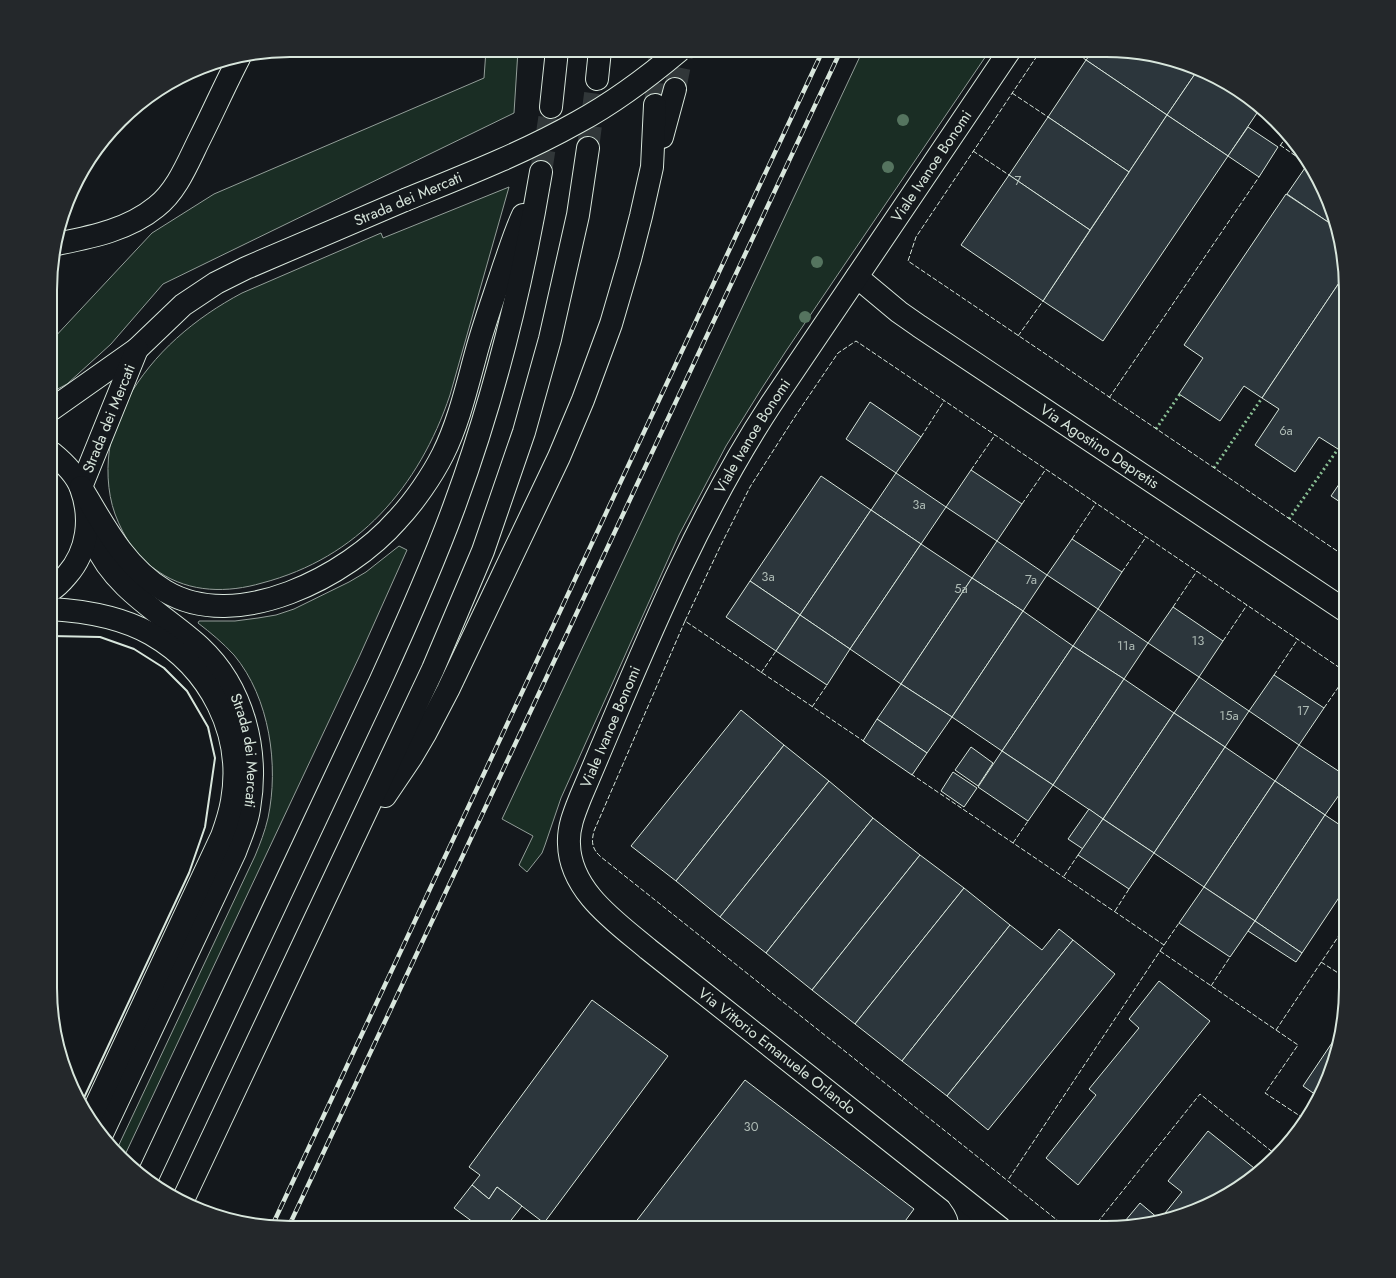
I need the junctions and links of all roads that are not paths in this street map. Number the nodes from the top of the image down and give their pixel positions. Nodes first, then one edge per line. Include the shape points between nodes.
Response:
1 (556, 57) edge
2 (599, 57) edge
3 (671, 57) edge
4 (1005, 57) edge
5 (235, 63) edge
6 (597, 79) tunnel mouth
7 (675, 90) tunnel mouth
8 (655, 105) tunnel mouth
9 (551, 107) tunnel mouth
10 (588, 148) tunnel mouth
11 (652, 167) junction
12 (61, 243) edge
13 (857, 277) junction
14 (137, 349) junction
15 (57, 405) edge
16 (57, 457) edge
17 (81, 487) junction
18 (88, 513) junction
19 (57, 587) edge
20 (1339, 606) edge
21 (57, 609) edge
22 (571, 859) joint
23 (330, 886) junction
24 (93, 1113) edge
25 (104, 1129) edge
26 (149, 1174) edge
27 (952, 1189) junction
28 (185, 1196) edge
29 (969, 1221) edge
30 (991, 1221) edge

1 - 9 main road
2 - 6 main road
3 - 14 main road, Strada dei Mercati, bridge via 638,84 579,122 511,155 216,283 183,305
4 - 13 main road, Viale Ivanoe Bonomi
5 - 12 main road via 187,162 166,198 146,215 131,223 97,236
7 - 11 main road
8 - 11 main road
10 - 23 main road via 573,241 550,339 524,432 494,522 436,663
11 - 23 main road via 611,324 559,457 452,683 425,734 356,838
13 - 20 main road, Via Agostino Depretis via 919,326
13 - 22 main road, Viale Ivanoe Bonomi via 753,432 708,511 656,622 581,796 569,834
14 - 15 main road, Strada dei Mercati
14 - 17 main road, Strada dei Mercati
16 - 17 main road, Strada dei Mercati via 69,468
17 - 18 main road, Strada dei Mercati
17 - 26 main road via 112,540 132,565 165,591 188,601 222,606 273,599 304,586 355,557 398,520 443,454 456,422 517,229 541,172 522,270 494,385 443,536 383,676
18 - 19 main road, Strada dei Mercati via 86,540 76,565
18 - 25 main road, Strada dei Mercati via 94,542 117,576 200,648 226,677 248,732 252,769 249,809 241,835
21 - 24 main road, Strada dei Mercati via 98,615 133,626 150,633 177,652 202,678 221,710 234,766 232,801 222,836
22 - 27 main road, Via Vittorio Emanuele Orlando via 584,888 625,930
23 - 28 main road
27 - 29 main road via 966,1208
27 - 30 main road, Via Vittorio Emanuele Orlando

